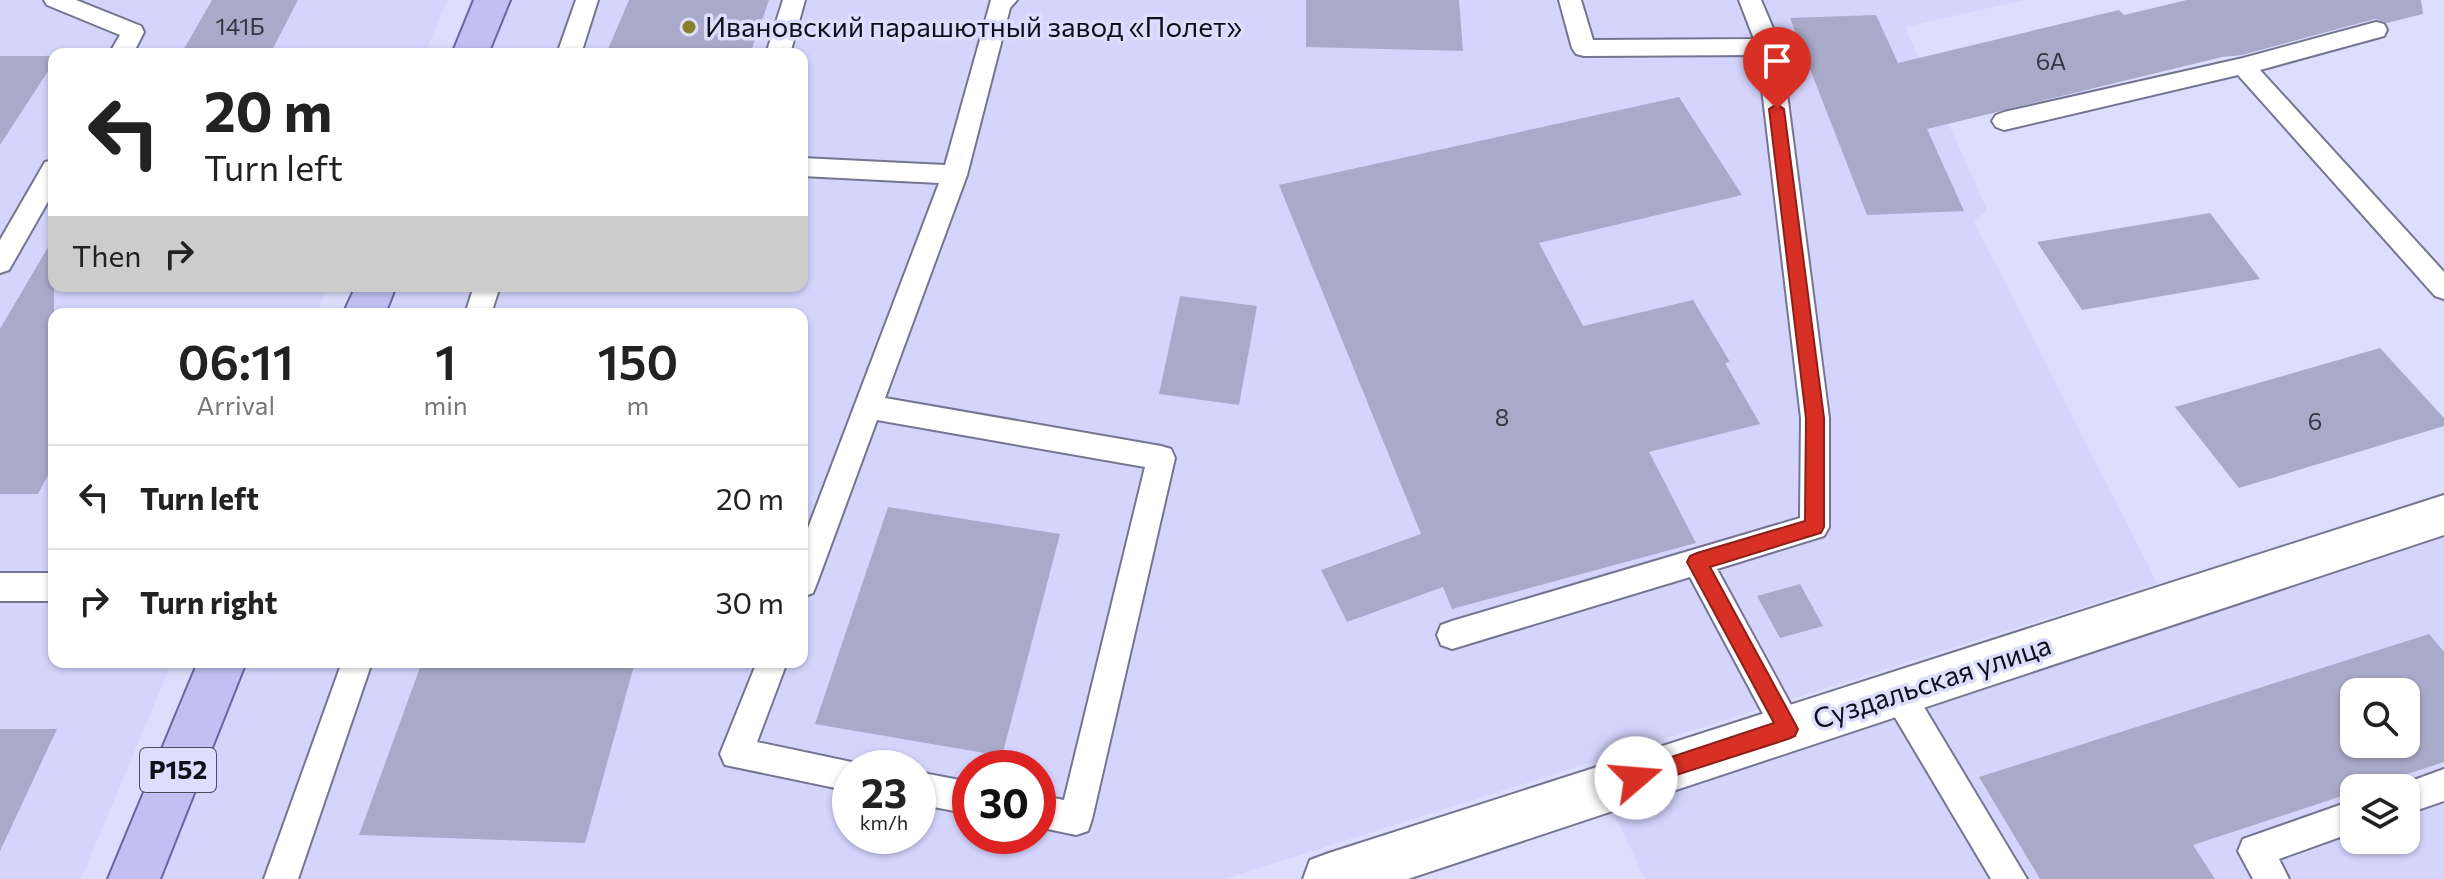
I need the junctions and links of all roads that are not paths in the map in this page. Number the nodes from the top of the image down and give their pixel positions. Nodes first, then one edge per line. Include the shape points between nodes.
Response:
1 (55, 0) edge
2 (492, 0) edge
3 (587, 0) edge
4 (794, 0) edge
5 (1006, 0) edge
6 (1570, 0) edge
7 (1750, 0) edge
8 (2376, 30) dead end
9 (1769, 47) junction
10 (124, 48) edge
11 (472, 48) edge
12 (571, 48) edge
13 (780, 48) edge
14 (2243, 66) junction
15 (2004, 121) dead end
16 (808, 167) edge
17 (955, 175) junction
18 (48, 179) edge
19 (0, 263) edge
20 (2444, 289) edge
21 (869, 407) junction
22 (2444, 515) edge
23 (1697, 562) junction
24 (808, 567) edge
25 (0, 587) edge
26 (48, 587) edge
27 (1452, 635) dead end
28 (220, 668) edge
29 (355, 668) edge
30 (770, 668) edge
31 (1898, 693) junction
32 (1788, 729) junction
33 (832, 772) edge
34 (2444, 785) edge
35 (2420, 793) edge
36 (1056, 815) edge
37 (2340, 821) edge
38 (1397, 868) edge
39 (134, 879) edge
40 (281, 879) edge
41 (1329, 879) edge
42 (2010, 879) edge
43 (2272, 879) edge

1 - 10 lane via 133,32
2 - 11 main road
3 - 12 lane
4 - 13 lane
5 - 17 lane via 1000,4
6 - 9 lane via 1584,48
7 - 9 lane
8 - 14 lane
9 - 23 lane via 1815,418 1814,527
14 - 15 lane
14 - 20 lane
16 - 17 lane
17 - 21 lane
18 - 19 lane
21 - 24 lane
21 - 36 lane via 1161,458 1076,819
22 - 31 street, Суздальская улица
23 - 27 lane
23 - 32 lane
25 - 26 lane
28 - 39 main road, Р152
29 - 40 lane
30 - 33 lane via 736,754
31 - 32 street, Суздальская улица
31 - 42 lane
32 - 38 street, Суздальская улица
34 - 35 lane
37 - 43 lane via 2255,851
38 - 41 street, Суздальская улица

